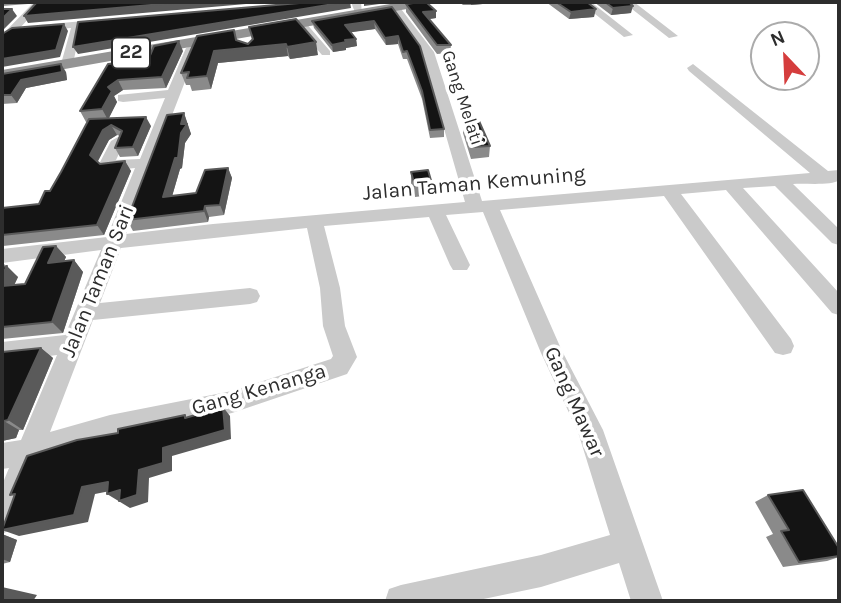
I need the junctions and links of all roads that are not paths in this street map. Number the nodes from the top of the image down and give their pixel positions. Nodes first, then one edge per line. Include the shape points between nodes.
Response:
1 (39, 2) edge
2 (424, 2) edge
3 (585, 2) edge
4 (628, 2) edge
5 (387, 6) edge
6 (358, 7) edge
7 (29, 9) junction
8 (15, 10) edge
9 (122, 20) edge
10 (96, 23) junction
11 (300, 24) junction
12 (11, 30) junction
13 (75, 30) edge
14 (628, 35) dead end
15 (673, 36) dead end
16 (90, 38) edge
17 (2, 41) edge
18 (194, 43) junction
19 (326, 53) dead end
20 (67, 64) junction
21 (693, 68) dead end
22 (2, 75) edge
23 (172, 94) junction
24 (123, 98) dead end
25 (118, 141) edge
26 (146, 163) junction
27 (832, 176) edge
28 (780, 181) junction
29 (731, 185) junction
30 (839, 189) edge
31 (669, 190) junction
32 (483, 208) junction
33 (436, 212) junction
34 (314, 221) junction
35 (839, 239) edge
36 (114, 242) junction
37 (2, 256) edge
38 (460, 265) dead end
39 (250, 296) dead end
40 (839, 307) edge
41 (83, 313) junction
42 (71, 344) junction
43 (783, 346) dead end
44 (2, 352) edge
45 (31, 450) junction
46 (2, 456) edge
47 (2, 519) edge
48 (628, 545) junction
49 (401, 601) edge
50 (648, 601) edge

1 - 7 street
2 - 5 highway, 22
3 - 14 street
4 - 15 street
5 - 6 highway, 22
5 - 32 street, Gang Melati via 428,52
6 - 11 highway, 22
7 - 8 street
7 - 12 street
9 - 10 street
10 - 12 street
10 - 16 street
11 - 18 highway, 22 via 244,38
11 - 19 street
12 - 17 street
13 - 20 street
18 - 20 highway, 22
18 - 23 street, Jalan Taman Sari
20 - 22 highway, 22
21 - 27 street
23 - 24 street
23 - 26 street, Jalan Taman Sari
25 - 26 street via 106,166
26 - 36 street, Jalan Taman Sari
27 - 28 street, Jalan Taman Kemuning
27 - 30 street
28 - 29 street, Jalan Taman Kemuning
28 - 35 street
29 - 31 street, Jalan Taman Kemuning
29 - 40 street
31 - 32 street, Jalan Taman Kemuning
31 - 43 street
32 - 33 street, Jalan Taman Kemuning
32 - 48 street, Gang Mawar via 590,430
33 - 34 street, Jalan Taman Kemuning
33 - 38 street
34 - 36 street, Jalan Taman Kemuning
34 - 45 street, Gang Kenanga via 334,326 345,357 339,367 232,402 110,426
36 - 37 street, Jalan Taman Kemuning
36 - 41 street, Jalan Taman Sari
39 - 41 street
41 - 42 street, Jalan Taman Sari
42 - 44 street
42 - 45 street, Jalan Taman Sari
45 - 46 street, Gang Kenanga
45 - 47 street, Jalan Taman Sari
48 - 49 street via 541,571
48 - 50 street, Gang Mawar

